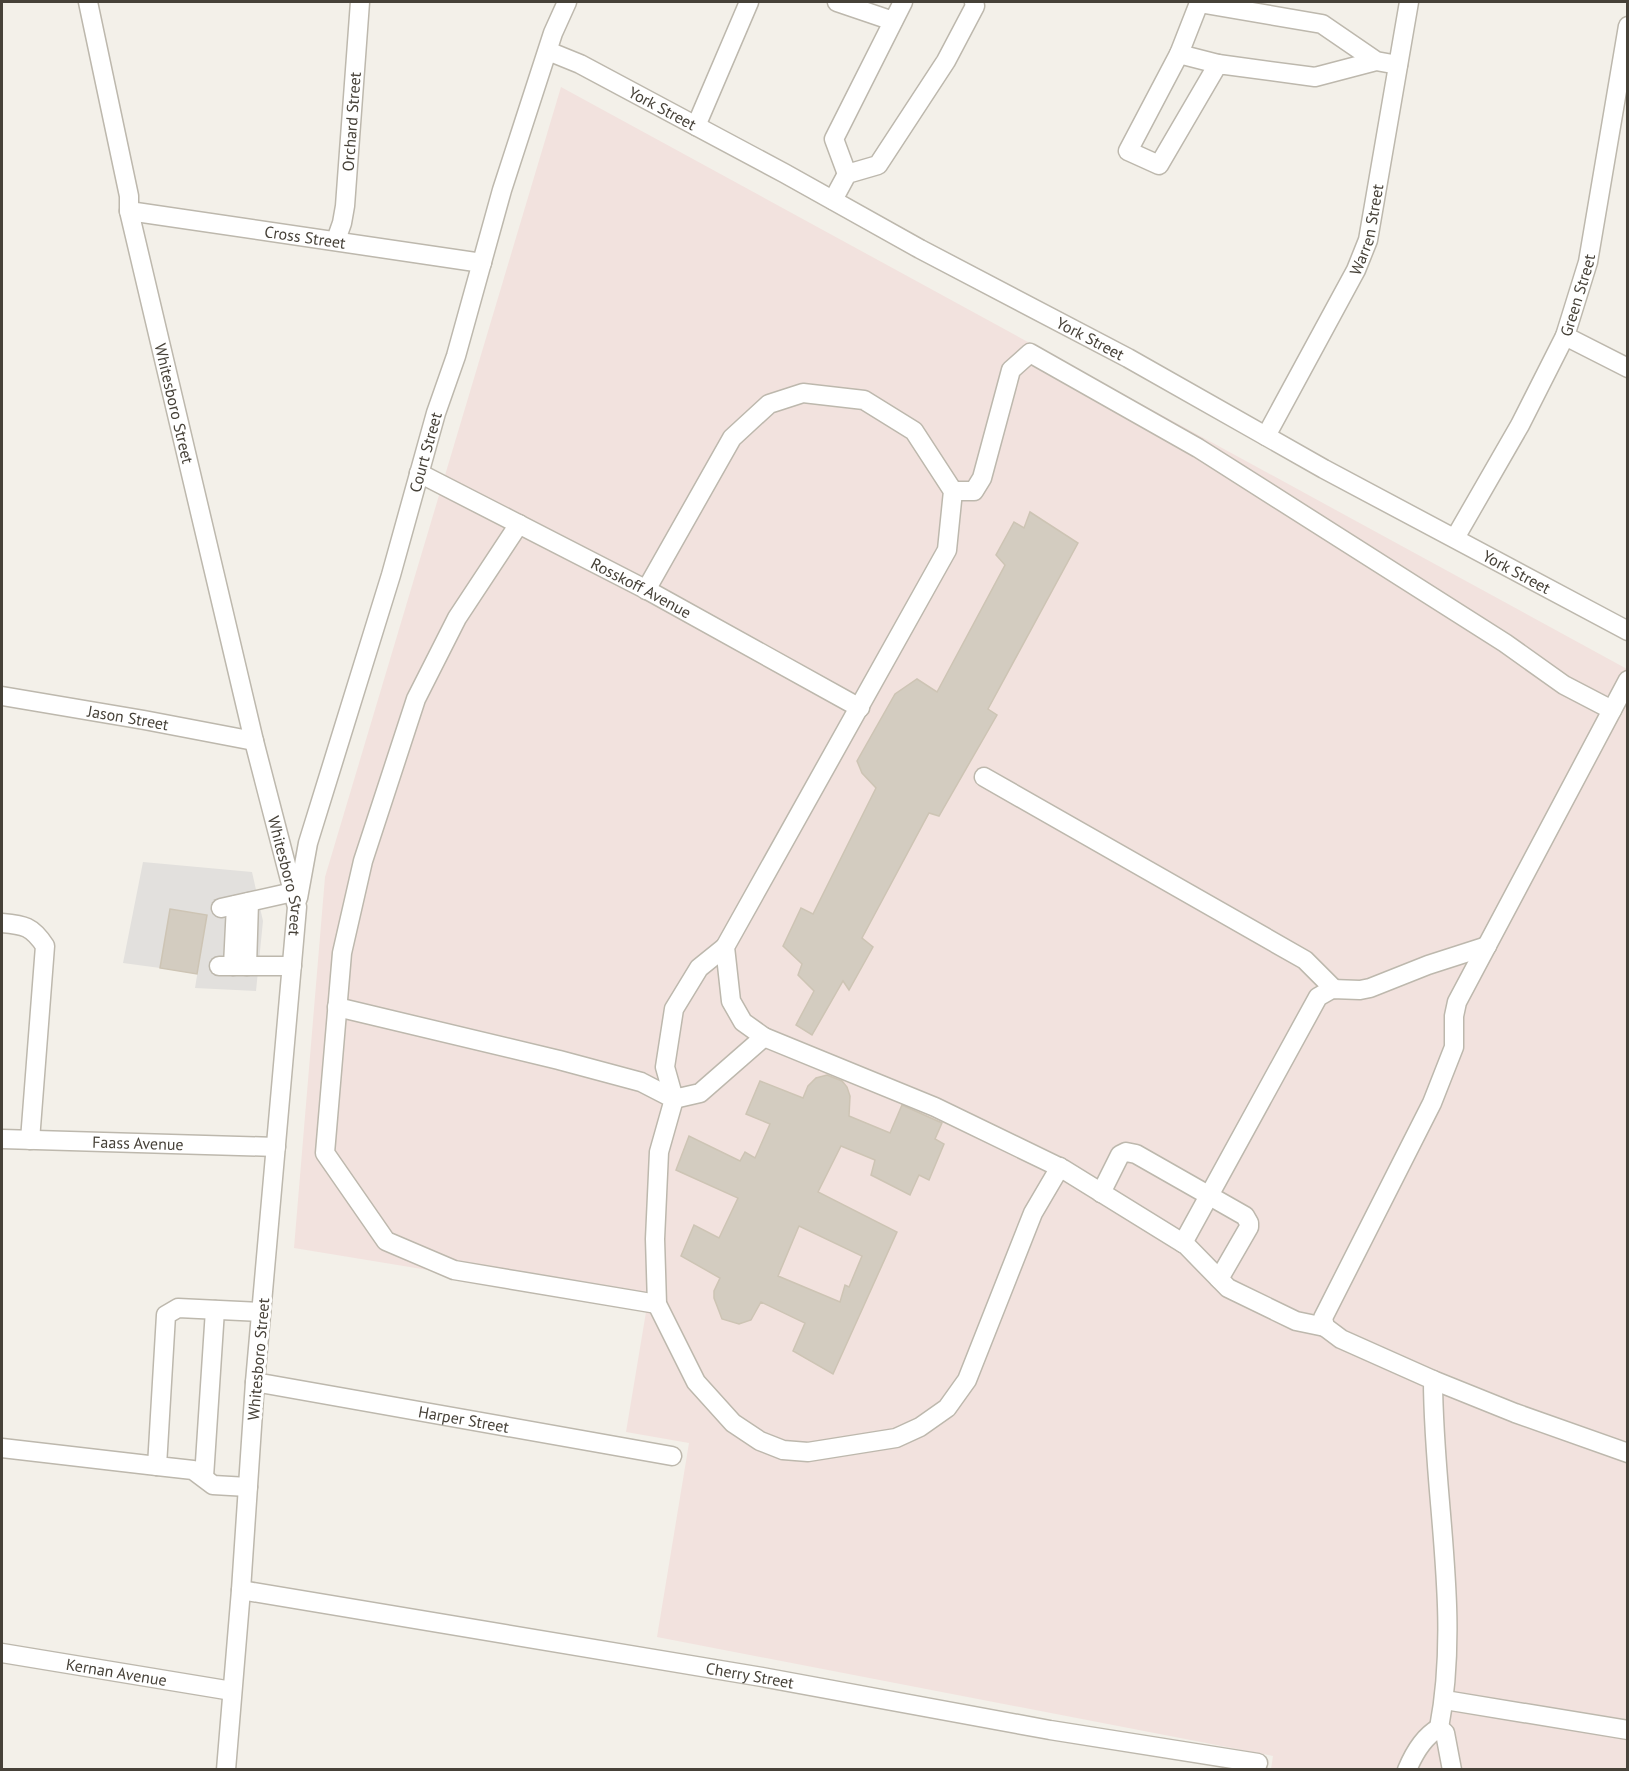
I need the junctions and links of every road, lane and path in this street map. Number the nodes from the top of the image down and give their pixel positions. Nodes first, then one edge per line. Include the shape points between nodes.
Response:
1 (88, 2) edge
2 (360, 2) edge
3 (567, 2) edge
4 (749, 2) edge
5 (837, 2) edge
6 (903, 2) edge
7 (974, 2) edge
8 (1409, 2) edge
9 (893, 21) junction
10 (1627, 32) edge
11 (548, 51) junction
12 (1179, 54) junction
13 (1376, 61) junction
14 (1218, 64) junction
15 (1398, 65) junction
16 (696, 126) junction
17 (848, 174) junction
18 (833, 200) junction
19 (129, 211) junction
20 (336, 240) junction
21 (482, 263) junction
22 (1565, 336) junction
23 (1628, 368) edge
24 (1266, 436) junction
25 (419, 473) junction
26 (953, 491) junction
27 (519, 524) junction
28 (1455, 538) junction
29 (646, 590) junction
30 (1628, 631) edge
31 (1628, 680) edge
32 (2, 696) edge
33 (860, 708) junction
34 (1612, 710) junction
35 (254, 741) junction
36 (984, 777) dead end
37 (295, 899) junction
38 (2, 923) edge
39 (1487, 946) junction
40 (725, 947) junction
41 (292, 966) junction
42 (1334, 989) junction
43 (337, 1007) junction
44 (764, 1037) junction
45 (675, 1099) junction
46 (2, 1139) edge
47 (30, 1140) junction
48 (276, 1147) junction
49 (1060, 1167) junction
50 (1101, 1193) junction
51 (1209, 1195) junction
52 (1183, 1243) junction
53 (1219, 1279) junction
54 (657, 1304) junction
55 (215, 1310) junction
56 (261, 1312) junction
57 (1325, 1327) junction
58 (1433, 1380) junction
59 (255, 1382) junction
60 (2, 1448) edge
61 (1628, 1452) edge
62 (672, 1456) dead end
63 (157, 1466) junction
64 (204, 1477) junction
65 (248, 1486) junction
66 (241, 1590) junction
67 (2, 1653) edge
68 (232, 1691) junction
69 (1444, 1700) junction
70 (1439, 1728) junction
71 (1628, 1730) edge
72 (1258, 1763) dead end
73 (226, 1770) edge
74 (1407, 1770) edge
75 (1452, 1770) edge

1 - 19 street, Whitesboro Street
2 - 20 street, Orchard Street via 345,206
3 - 11 street, Court Street
4 - 16 street
5 - 9 street
6 - 9 street
7 - 17 street via 946,61 878,165
8 - 15 street, Warren Street
9 - 17 street via 834,139
10 - 22 street, Green Street via 1588,262
11 - 16 street, York Street
11 - 21 street, Court Street
12 - 13 street via 1199,3 1322,24
12 - 14 street
12 - 14 street via 1128,151 1159,165
13 - 14 street via 1315,77
13 - 15 street
15 - 24 street, Warren Street via 1368,240 1356,270
16 - 18 street, York Street
17 - 18 street
18 - 24 street, York Street
19 - 20 street, Cross Street
19 - 35 street, Whitesboro Street
20 - 21 street, Cross Street
21 - 25 street, Court Street
22 - 23 street
22 - 28 street, Green Street
24 - 28 street, York Street
25 - 27 street, Rosskoff Avenue
25 - 37 street, Court Street via 308,843
26 - 29 street via 914,431 864,400 803,393 769,404 732,438
26 - 33 street via 947,550
26 - 34 street via 974,491 982,478 1011,369 1030,353 1198,448 1505,643 1564,685
27 - 29 street, Rosskoff Avenue
27 - 43 street via 457,618 416,699 363,861 342,953
28 - 30 street, York Street
29 - 33 street, Rosskoff Avenue
31 - 34 street
32 - 35 street, Jason Street
33 - 40 street
34 - 39 street
35 - 37 street, Whitesboro Street
36 - 42 street via 1305,960
37 - 41 street, Whitesboro Street
37 - 41 street via 235,905 233,966
38 - 47 street via 37,933 45,946
39 - 42 street via 1370,988
39 - 57 street via 1457,1002 1454,1047 1432,1103 1323,1318
40 - 44 street via 731,1001 743,1022
40 - 45 street via 699,968 674,1009 665,1067
41 - 48 street, Whitesboro Street
42 - 51 street via 1318,997
43 - 45 street via 641,1082
43 - 54 street via 325,1153 386,1241 454,1270
44 - 45 street via 700,1093
44 - 49 street via 935,1107
45 - 54 street via 659,1152
46 - 47 street, Faass Avenue
47 - 48 street, Faass Avenue
48 - 56 street, Whitesboro Street
49 - 50 street
49 - 54 street via 1033,1213 967,1380 947,1408 896,1438 808,1452 783,1450 760,1441 733,1423 696,1382
50 - 51 street via 1120,1155 1126,1152
50 - 52 street
51 - 52 street
51 - 53 street via 1245,1216 1249,1223
52 - 53 street
53 - 57 street via 1228,1288 1296,1321
55 - 56 street
55 - 63 street via 178,1308 166,1316
55 - 64 street
56 - 59 street, Whitesboro Street
57 - 58 street via 1341,1339
58 - 61 street
58 - 69 street via 1446,1577
59 - 62 street, Harper Street
59 - 65 street, Whitesboro Street
60 - 63 street
63 - 64 street via 193,1470
64 - 65 street via 213,1485
65 - 66 street, Whitesboro Street
66 - 68 street, Whitesboro Street
66 - 72 street, Cherry Street
67 - 68 street, Kernan Avenue
68 - 73 street, Whitesboro Street
69 - 70 street
69 - 71 street
70 - 74 street via 1428,1735
70 - 75 street via 1445,1733

